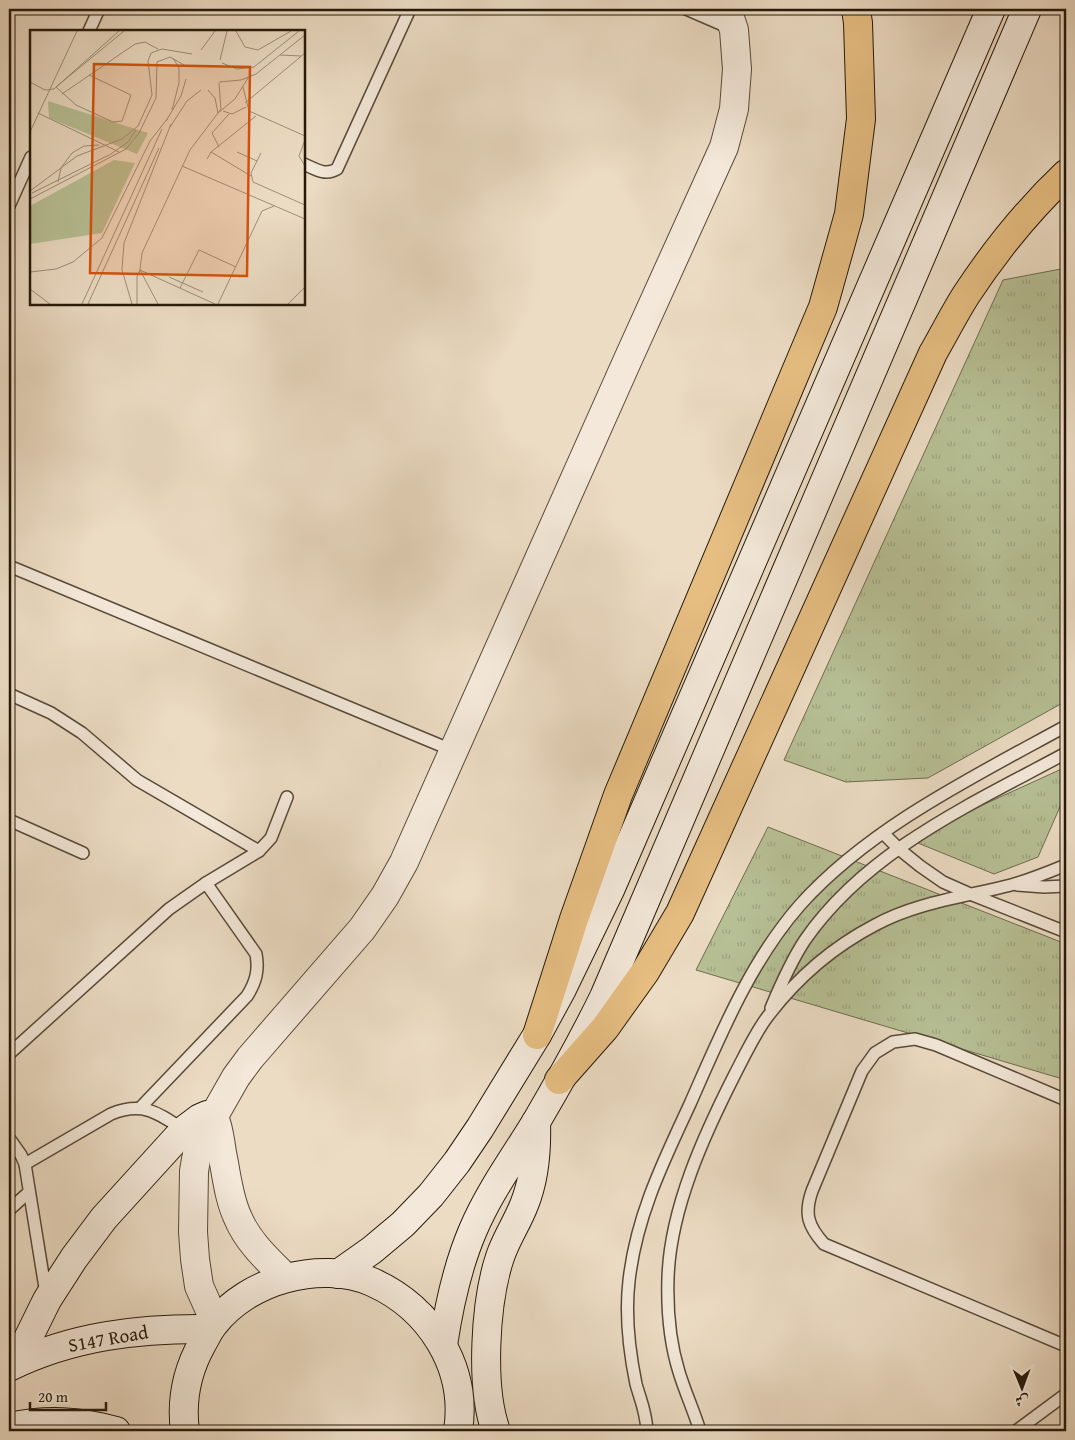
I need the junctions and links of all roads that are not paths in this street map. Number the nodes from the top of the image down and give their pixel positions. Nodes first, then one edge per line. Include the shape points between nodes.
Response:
1 (99, 9) edge
2 (410, 9) edge
3 (686, 9) edge
4 (856, 9) edge
5 (991, 9) edge
6 (1027, 9) edge
7 (734, 16) edge
8 (89, 30) edge
9 (30, 159) edge
10 (305, 164) edge
11 (1066, 174) edge
12 (9, 206) edge
13 (9, 566) edge
14 (9, 694) edge
15 (1066, 726) edge
16 (454, 751) junction
17 (1066, 752) edge
18 (287, 797) dead end
19 (9, 820) edge
20 (883, 833) junction
21 (899, 849) junction
22 (259, 851) junction
23 (83, 853) dead end
24 (1066, 865) edge
25 (206, 883) junction
26 (1013, 884) junction
27 (1066, 886) edge
28 (970, 894) junction
29 (1066, 932) edge
30 (767, 1017) junction
31 (537, 1035) junction
32 (9, 1054) edge
33 (559, 1080) junction
34 (1066, 1100) edge
35 (140, 1108) junction
36 (214, 1116) junction
37 (536, 1121) junction
38 (184, 1130) junction
39 (9, 1138) edge
40 (25, 1164) junction
41 (29, 1192) junction
42 (9, 1210) edge
43 (338, 1274) junction
44 (286, 1278) junction
45 (47, 1300) junction
46 (213, 1325) junction
47 (443, 1345) junction
48 (1066, 1346) edge
49 (13, 1365) edge
50 (1066, 1394) edge
51 (9, 1428) edge
52 (116, 1431) edge
53 (185, 1431) edge
54 (458, 1431) edge
55 (496, 1431) edge
56 (646, 1431) edge
57 (700, 1431) edge
58 (1016, 1431) edge

1 - 8 lane
2 - 10 lane via 337,169 324,173
3 - 7 lane
4 - 31 highway via 861,119 849,214 822,307 618,795
5 - 31 main road via 610,890
6 - 33 main road via 623,955 587,1031
7 - 16 main road via 737,69 734,109 724,147
9 - 12 lane
11 - 33 highway via 1002,244 965,297 934,352 680,913 645,972 605,1028
13 - 16 lane
14 - 22 lane via 51,713 82,733 136,780
15 - 20 lane via 940,796
16 - 36 main road via 404,862 385,896 356,937 250,1058
17 - 21 lane
18 - 22 lane via 271,838
19 - 23 lane
20 - 21 lane
20 - 56 lane via 846,860 799,907 754,971 722,1033 654,1185 634,1246 628,1310 630,1355 646,1415
21 - 28 lane via 944,882
21 - 30 lane via 863,875 805,940
22 - 25 lane
24 - 26 lane
25 - 32 lane via 169,909
25 - 35 lane via 256,954 257,976 247,996
26 - 27 lane
26 - 28 lane
28 - 29 lane
28 - 30 lane via 921,906 876,924 835,949 798,980
30 - 57 lane via 722,1100 687,1186 674,1231 668,1278 670,1324 679,1370
31 - 43 main road via 480,1128 431,1194 403,1224
33 - 37 main road
34 - 48 lane via 936,1045 915,1039 893,1042 875,1053 862,1071 807,1205 814,1233 824,1244
35 - 38 lane via 156,1112
35 - 40 lane via 111,1114
36 - 38 main road via 200,1118
36 - 44 main road via 231,1200 238,1218 263,1256
36 - 46 main road via 199,1142 194,1171 193,1232 199,1286
37 - 47 main road via 490,1194 473,1230 459,1267
37 - 55 main road via 537,1150 533,1178 500,1255 490,1297 488,1397
38 - 45 main road via 104,1218
39 - 40 lane
40 - 41 lane
41 - 42 lane
41 - 45 lane
43 - 44 main road via 312,1273
43 - 47 main road via 370,1282 400,1296 424,1318
44 - 46 main road via 261,1287 239,1301
45 - 49 main road
46 - 49 main road, S147 Road via 115,1333 64,1345
46 - 53 main road via 193,1360 184,1394
47 - 54 main road via 459,1394
50 - 58 lane
51 - 52 main road via 49,1421 89,1424

